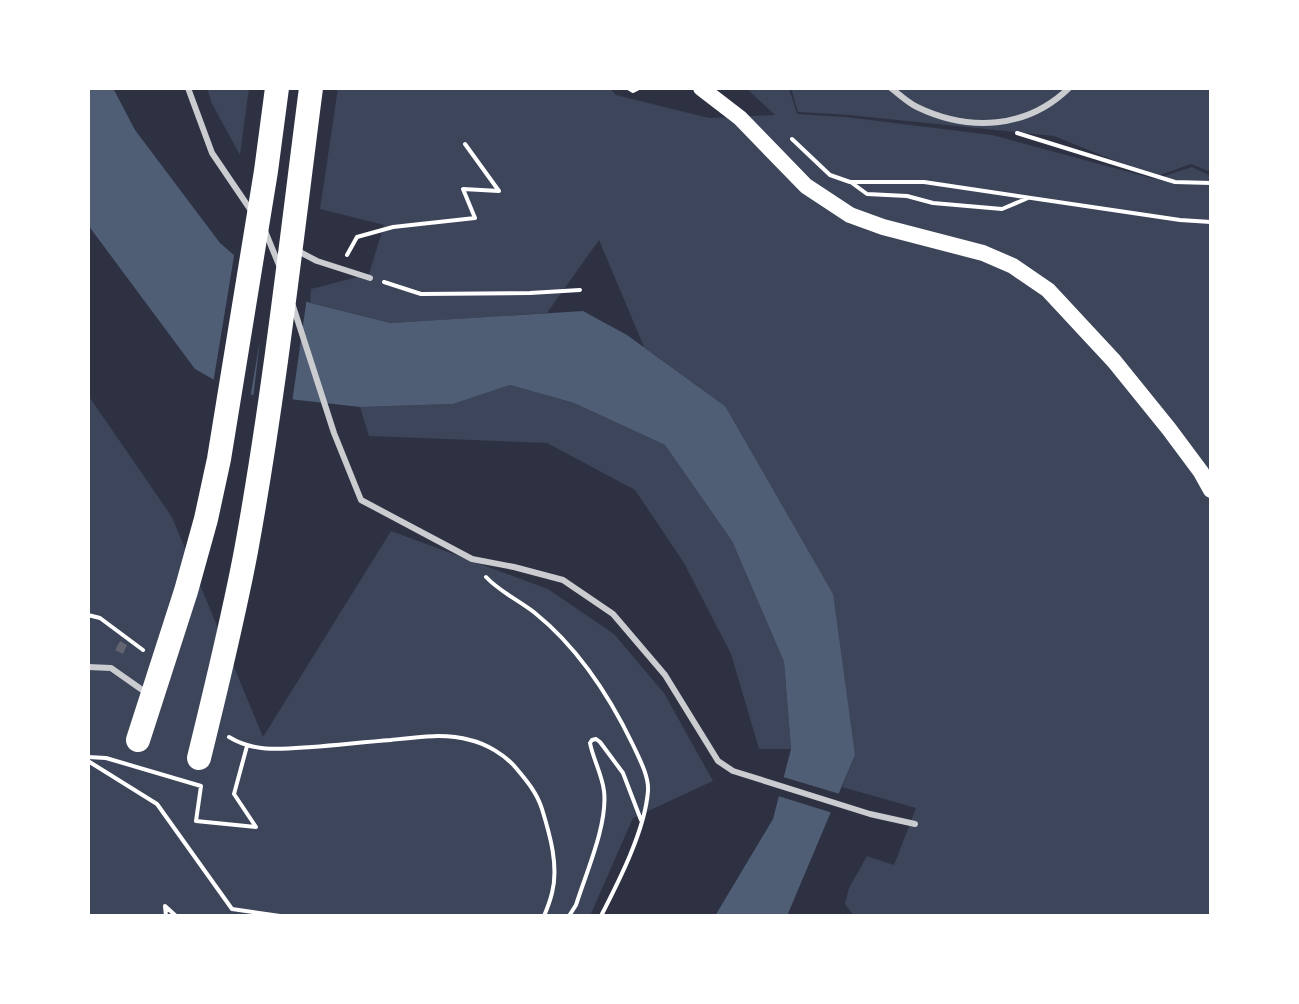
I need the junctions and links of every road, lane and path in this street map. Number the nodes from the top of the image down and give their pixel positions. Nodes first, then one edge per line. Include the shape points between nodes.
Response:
1 (188, 88) edge
2 (277, 88) edge
3 (311, 88) edge
4 (628, 88) edge
5 (639, 88) edge
6 (701, 88) edge
7 (891, 88) edge
8 (1069, 88) edge
9 (988, 124) junction
10 (465, 144) dead end
11 (830, 175) dead end
12 (850, 182) junction
13 (1211, 183) edge
14 (1029, 197) junction
15 (1211, 222) edge
16 (268, 236) junction
17 (341, 268) junction
18 (370, 278) joint
19 (580, 290) dead end
20 (1211, 490) edge
21 (472, 559) junction
22 (88, 667) edge
23 (152, 697) junction
24 (138, 740) dead end
25 (199, 758) dead end
26 (88, 759) edge
27 (642, 822) junction
28 (915, 824) dead end
29 (166, 916) edge
30 (176, 916) edge
31 (280, 916) edge
32 (544, 916) edge
33 (569, 916) edge
34 (601, 916) edge

1 - 16 lane via 212,153
2 - 23 highway via 219,459
3 - 25 highway via 246,549
4 - 5 path
6 - 20 main road via 740,118 806,186 850,215 983,253 1048,290 1123,372
7 - 9 lane via 914,106 950,119
8 - 9 lane via 1053,103 1022,118
9 - 13 path via 1175,182
10 - 17 path via 499,191 463,189 475,218 393,227 357,237
11 - 12 path
12 - 14 path via 924,182
12 - 14 path via 867,194 988,208 1002,209
14 - 15 path
16 - 17 lane
16 - 21 lane via 361,500
17 - 18 lane
18 - 19 path via 421,294
21 - 27 path via 488,580 564,641 621,720 649,787
21 - 28 lane via 563,580 613,614 665,675 718,761 733,771
22 - 23 lane via 111,668
23 - 24 highway
26 - 31 path via 157,804 232,909
26 - 32 path via 106,758 201,786 196,821 256,827 234,794 247,746 291,749 420,737 473,740 511,762 540,801 555,867
27 - 33 path via 623,773 600,742 592,740 604,791 603,821
27 - 34 path
29 - 30 path via 165,906

